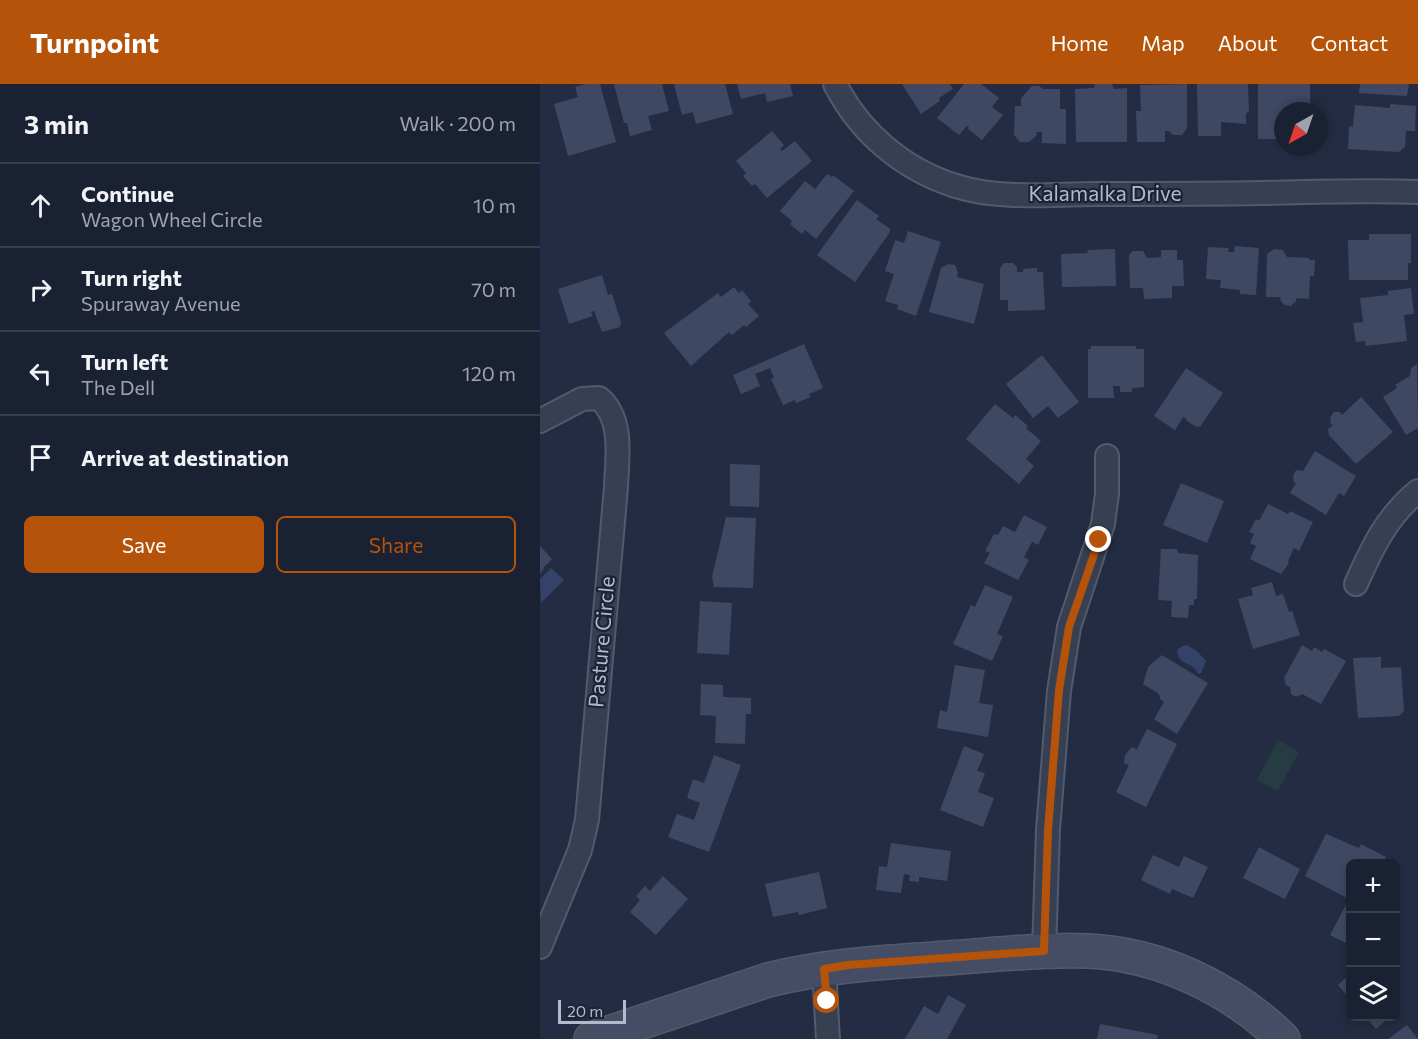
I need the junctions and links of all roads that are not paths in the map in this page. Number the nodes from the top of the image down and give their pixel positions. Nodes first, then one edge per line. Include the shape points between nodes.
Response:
1 (835, 84) edge
2 (1418, 192) edge
3 (540, 420) edge
4 (1107, 456) dead end
5 (1418, 490) edge
6 (1356, 584) dead end
7 (540, 947) edge
8 (1044, 951) junction
9 (824, 969) junction
10 (591, 1039) edge
11 (828, 1039) edge
12 (1283, 1039) edge

1 - 2 street, Kalamalka Drive via 854,116 900,159 936,179 976,191 1010,195
3 - 7 street, Pasture Circle via 582,399 599,398 611,412 617,446 587,820 572,871
4 - 8 street via 1103,524 1069,627 1059,690
5 - 6 street via 1383,529
8 - 9 street
8 - 12 street via 1109,953 1163,965 1234,1001
9 - 10 street via 768,980
9 - 11 street

